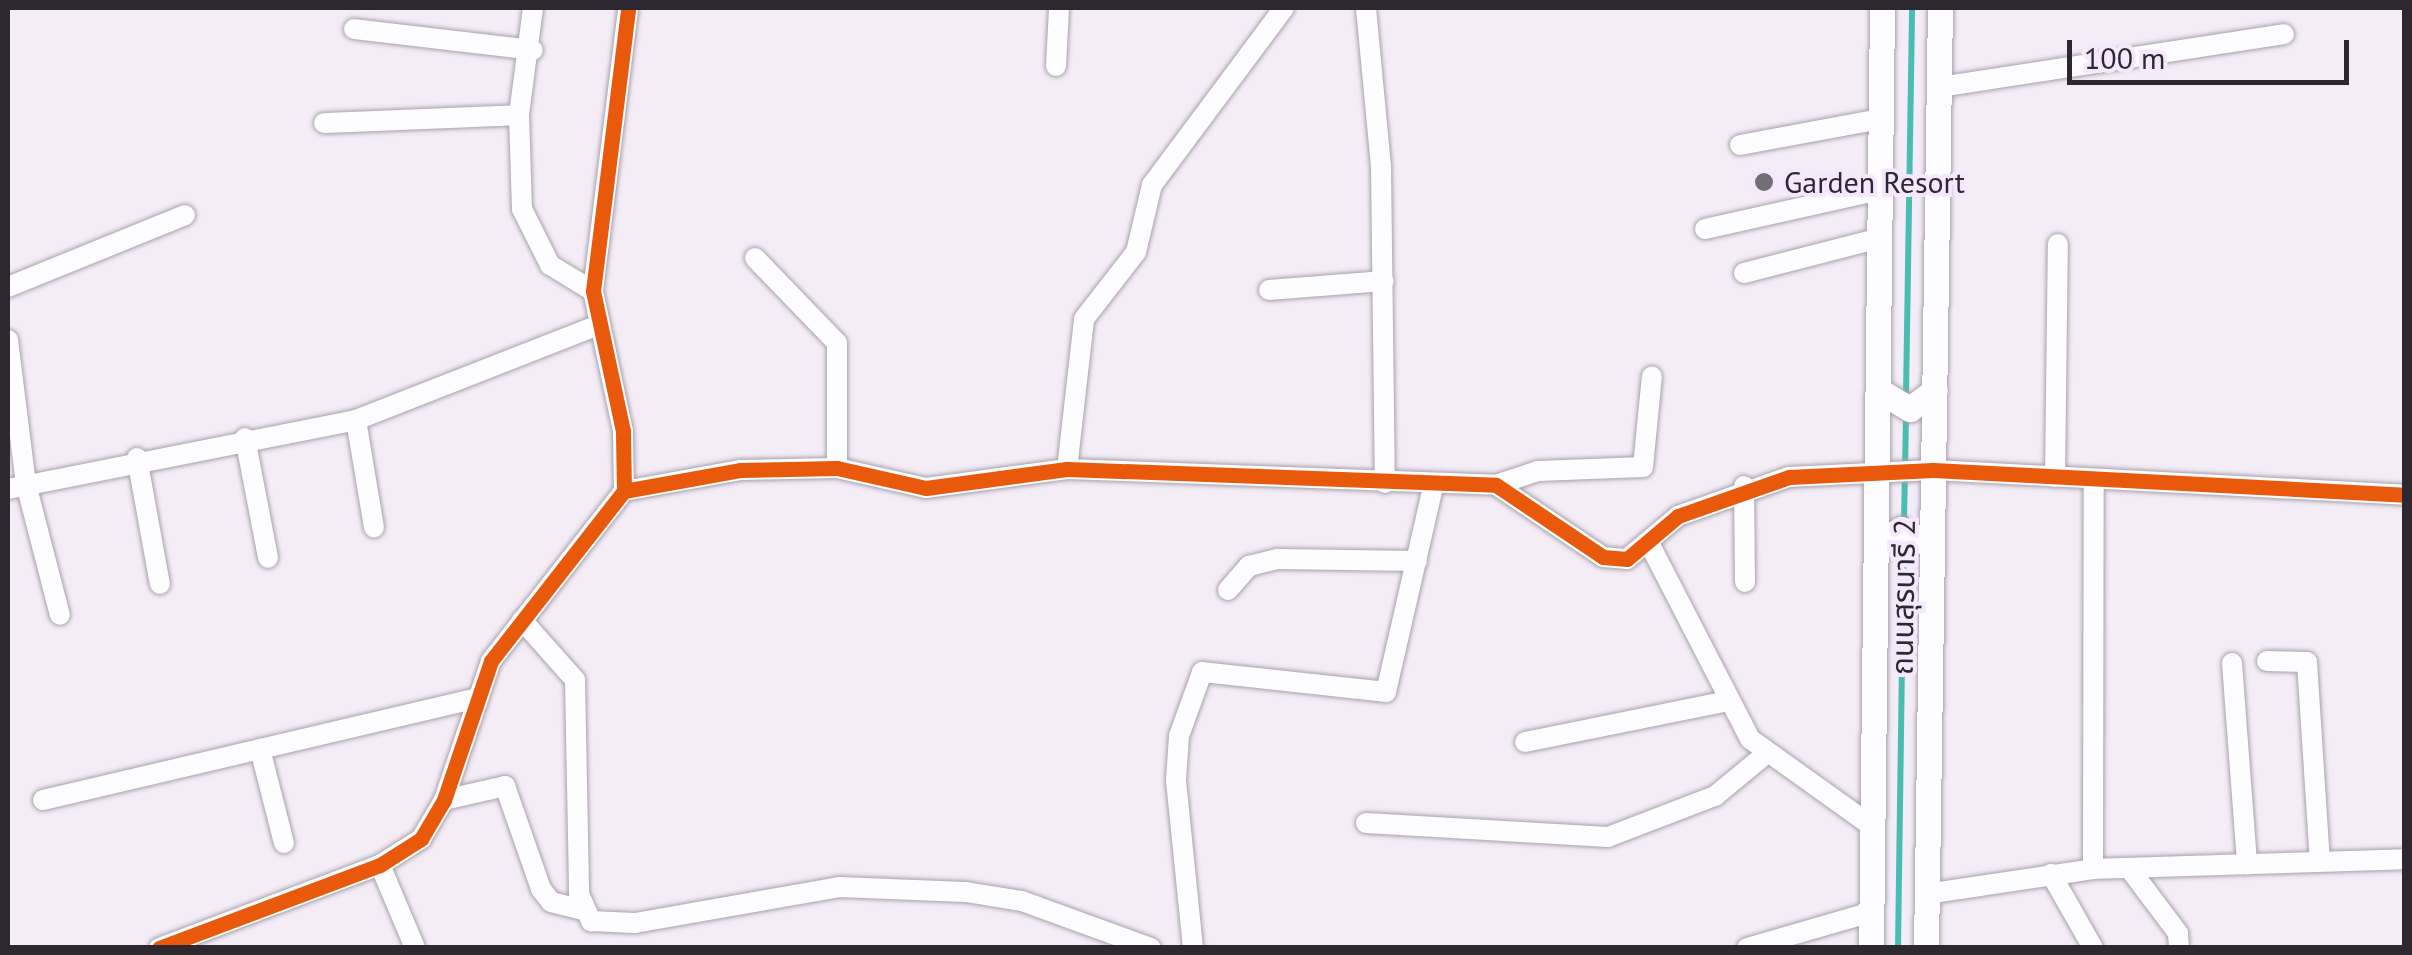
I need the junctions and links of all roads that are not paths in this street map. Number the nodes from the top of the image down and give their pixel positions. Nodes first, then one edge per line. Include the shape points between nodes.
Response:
1 (533, 8) edge
2 (628, 8) edge
3 (1059, 8) edge
4 (1284, 8) edge
5 (1366, 8) edge
6 (1882, 8) edge
7 (1940, 8) edge
8 (354, 29) dead end
9 (2284, 34) dead end
10 (533, 50) junction
11 (1056, 66) dead end
12 (1939, 87) junction
13 (519, 115) junction
14 (1880, 119) junction
15 (324, 123) dead end
16 (1740, 144) dead end
17 (1880, 190) junction
18 (185, 215) dead end
19 (1705, 229) dead end
20 (1880, 238) junction
21 (2058, 244) dead end
22 (754, 258) dead end
23 (1744, 273) dead end
24 (1384, 281) junction
25 (8, 287) edge
26 (1270, 290) dead end
27 (594, 291) junction
28 (596, 326) junction
29 (8, 340) edge
30 (1652, 376) dead end
31 (1929, 396) junction
32 (1884, 397) junction
33 (356, 420) junction
34 (244, 438) junction
35 (137, 458) junction
36 (837, 468) junction
37 (1068, 470) junction
38 (1883, 470) junction
39 (1926, 470) junction
40 (2055, 477) junction
41 (2094, 481) junction
42 (1385, 482) junction
43 (1434, 483) junction
44 (1496, 485) junction
45 (17, 486) edge
46 (1744, 486) junction
47 (624, 491) junction
48 (2404, 495) edge
49 (374, 527) dead end
50 (1882, 540) junction
51 (1926, 541) junction
52 (1650, 546) junction
53 (268, 558) dead end
54 (1418, 561) junction
55 (1745, 582) dead end
56 (160, 584) dead end
57 (1228, 590) dead end
58 (60, 615) dead end
59 (522, 620) junction
60 (2268, 661) dead end
61 (2232, 663) dead end
62 (472, 699) junction
63 (1729, 702) junction
64 (1525, 742) dead end
65 (260, 749) junction
66 (1766, 754) junction
67 (43, 800) dead end
68 (444, 800) junction
69 (1366, 823) dead end
70 (1873, 826) junction
71 (284, 843) dead end
72 (2404, 858) edge
73 (2320, 862) junction
74 (2247, 864) junction
75 (380, 865) junction
76 (2128, 868) junction
77 (2094, 869) junction
78 (2051, 874) junction
79 (1926, 894) junction
80 (580, 908) junction
81 (1872, 912) junction
82 (159, 948) edge
83 (414, 948) edge
84 (1151, 948) edge
85 (1194, 948) edge
86 (1747, 948) edge
87 (1871, 948) edge
88 (1926, 948) edge
89 (2093, 948) edge
90 (2179, 948) edge

1 - 10 street
2 - 27 street
3 - 11 street
4 - 37 street via 1152,184 1136,252 1080,331
5 - 24 street
6 - 14 main road, ถนนสุรนารี 2
7 - 12 main road, ถนนสุรนารี 2
8 - 10 street
9 - 12 street
10 - 13 street
12 - 31 main road, ถนนสุรนารี 2
13 - 15 street
13 - 27 street via 531,236 559,273
14 - 16 street
14 - 17 main road, ถนนสุรนารี 2
17 - 19 street
17 - 20 main road, ถนนสุรนารี 2
18 - 25 street
20 - 23 street
20 - 32 main road, ถนนสุรนารี 2
21 - 40 street
22 - 36 street via 837,344
24 - 26 street
24 - 42 street
27 - 28 street
28 - 33 street
28 - 47 street via 623,430
29 - 45 street
30 - 44 street via 1644,467 1538,471
31 - 32 main road
31 - 39 main road, ถนนสุรนารี 2
32 - 38 main road, ถนนสุรนารี 2
33 - 34 street
33 - 49 street
34 - 35 street
34 - 53 street
35 - 45 street
35 - 56 street
36 - 37 street via 926,488
36 - 47 street via 741,470
37 - 42 street
38 - 39 street
38 - 46 street
38 - 50 main road, ถนนสุรนารี 2
39 - 40 street
39 - 51 main road, ถนนสุรนารี 2
40 - 41 street
41 - 48 street
41 - 77 street
42 - 43 street
43 - 44 street
43 - 54 street
44 - 52 street via 1603,558 1628,559
45 - 58 street
46 - 52 street via 1678,516
46 - 55 street
47 - 59 street
50 - 51 main road
50 - 70 main road, ถนนสุรนารี 2
51 - 79 main road, ถนนสุรนารี 2
52 - 63 street via 1678,585
54 - 57 street via 1278,559 1249,566
54 - 85 street via 1386,692 1202,672 1179,736 1176,780
59 - 62 street
59 - 80 street via 575,680
60 - 73 street via 2307,662
61 - 74 street
62 - 65 street
62 - 68 street
63 - 64 street
63 - 66 street
65 - 67 street
65 - 71 street
66 - 69 street via 1714,796 1608,836
66 - 70 street
68 - 75 street via 421,839
68 - 80 street via 506,786 541,889 552,902
70 - 81 main road, ถนนสุรนารี 2
72 - 73 street
73 - 74 street
74 - 76 street
75 - 82 street
75 - 83 street
76 - 77 street
76 - 90 street via 2178,933
77 - 78 street
78 - 79 street
78 - 89 street
79 - 88 main road, ถนนสุรนารี 2
80 - 84 street via 591,920 635,922 839,887 966,892 1022,901
81 - 86 street
81 - 87 main road, ถนนสุรนารี 2

